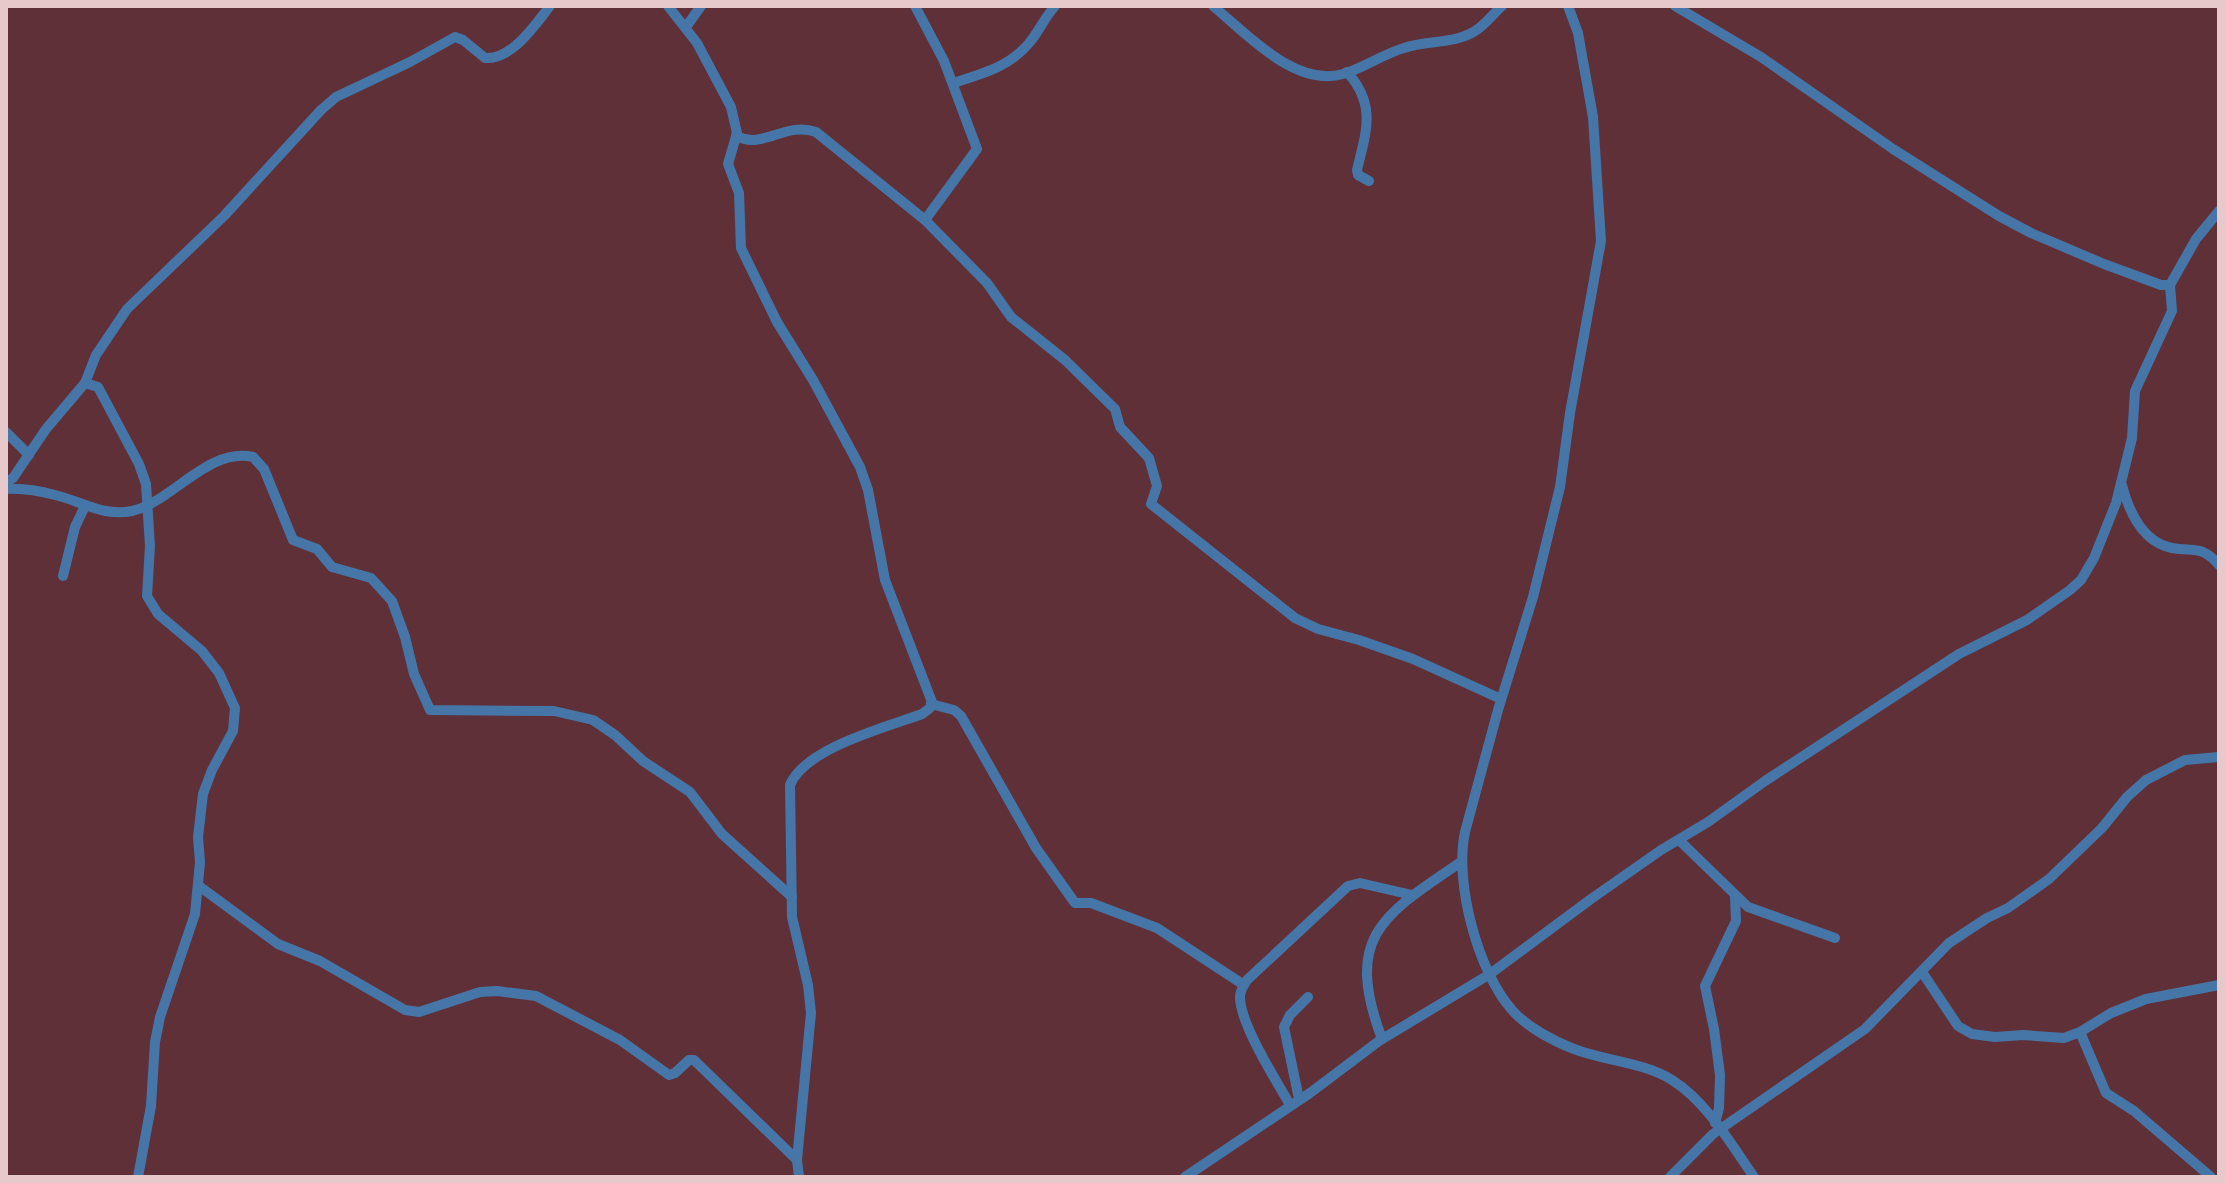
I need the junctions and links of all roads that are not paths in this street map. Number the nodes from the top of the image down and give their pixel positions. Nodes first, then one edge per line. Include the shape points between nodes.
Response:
1 (550, 6) edge
2 (668, 6) edge
3 (701, 6) edge
4 (915, 6) edge
5 (1055, 6) edge
6 (1213, 6) edge
7 (1502, 6) edge
8 (1568, 6) edge
9 (1675, 6) edge
10 (686, 27) junction
11 (1347, 72) junction
12 (953, 83) junction
13 (736, 136) junction
14 (1369, 181) dead end
15 (2219, 211) edge
16 (925, 220) junction
17 (2170, 285) junction
18 (85, 383) junction
19 (6, 432) edge
20 (29, 455) junction
21 (6, 482) edge
22 (2122, 485) junction
23 (6, 489) edge
24 (148, 504) junction
25 (85, 506) junction
26 (2219, 565) edge
27 (63, 576) dead end
28 (1501, 699) junction
29 (931, 704) junction
30 (2219, 757) edge
31 (1679, 840) junction
32 (1461, 862) junction
33 (199, 886) junction
34 (1412, 895) junction
35 (792, 897) junction
36 (1735, 897) junction
37 (1835, 938) dead end
38 (1922, 972) junction
39 (1490, 974) junction
40 (1244, 985) junction
41 (2219, 985) edge
42 (1308, 997) dead end
43 (2080, 1032) junction
44 (1382, 1039) junction
45 (1295, 1102) junction
46 (1718, 1126) junction
47 (797, 1160) junction
48 (138, 1177) edge
49 (799, 1177) edge
50 (1185, 1177) edge
51 (1670, 1177) edge
52 (1754, 1177) edge
53 (2211, 1177) edge

1 - 18 street via 502,55 485,58 452,38 331,100 224,216 127,309 96,355
2 - 10 street
3 - 10 street
4 - 12 street
5 - 12 street via 1013,59
6 - 11 street via 1288,64 1318,77
7 - 11 street via 1469,35 1400,49
8 - 28 street via 1593,117 1601,241 1560,487
9 - 17 street via 1999,216 2104,264
10 - 13 street via 731,107
11 - 14 street via 1365,99 1367,132 1357,170
12 - 16 street via 977,151
13 - 16 street via 755,141 788,130 816,132
13 - 29 street via 728,164 739,193 741,248 860,467 885,580
15 - 17 street
16 - 28 street via 987,283 1011,317 1115,409 1120,427 1149,458 1157,486 1150,500 1154,507 1295,618 1413,659
17 - 22 street via 2171,314 2135,391
18 - 20 street
18 - 24 street via 98,387 139,464
19 - 20 street
20 - 21 street
22 - 26 street via 2141,530 2153,540 2205,552
22 - 31 street via 2094,558 2070,590 2027,620 1929,673
23 - 25 street via 56,495
24 - 25 street via 113,513
24 - 33 street via 147,596 158,614 210,662 235,708 233,731 203,794
24 - 35 street via 201,470 239,455 253,457 264,469 293,540 317,549 332,567 371,578 392,601 430,710 554,711 593,720 690,792 722,834
25 - 27 street
28 - 32 street
29 - 35 street via 922,714 825,753 793,778
29 - 40 street via 961,716 1036,848 1075,903 1091,903 1157,928
30 - 38 street via 2185,760 2146,780 2049,879 1949,943
31 - 36 street
31 - 39 street
32 - 34 street
32 - 39 street via 1467,908
33 - 47 street via 278,944 320,961 405,1010 428,1010 480,992 518,993 547,1001 620,1040 669,1075 694,1060
33 - 48 street via 195,914 160,1017
34 - 40 street via 1360,883 1348,886
34 - 44 street via 1376,932 1367,957 1369,1004
35 - 47 street via 811,1013
36 - 37 street via 1754,910
36 - 46 street via 1736,921 1705,986 1720,1075
38 - 43 street via 1965,1032 2064,1038
38 - 46 street via 1848,1042
39 - 44 street
39 - 46 street via 1512,1010 1542,1033 1572,1049 1671,1080
40 - 45 street via 1240,1000 1246,1020
41 - 43 street via 2146,999
42 - 45 street via 1284,1027
43 - 53 street via 2106,1093
44 - 45 street
45 - 50 street
46 - 51 street
46 - 52 street
47 - 49 street

